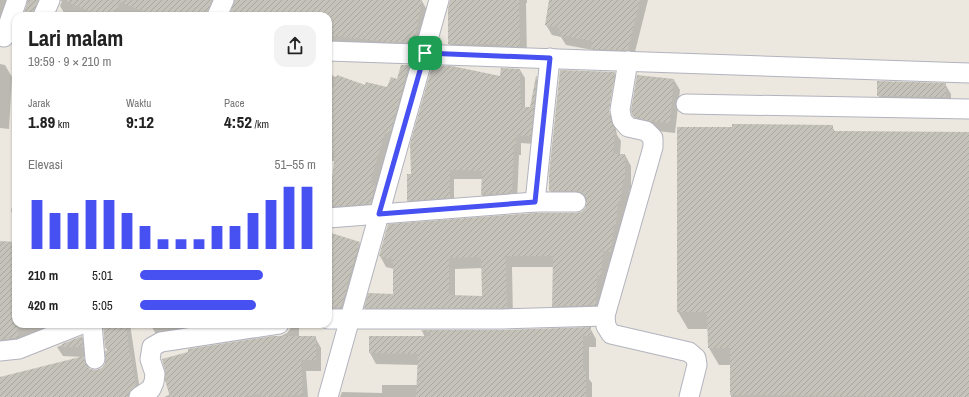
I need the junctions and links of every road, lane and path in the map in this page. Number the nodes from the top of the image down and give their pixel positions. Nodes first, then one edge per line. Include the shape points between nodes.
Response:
1 (17, 0) edge
2 (50, 0) edge
3 (224, 0) edge
4 (440, 0) edge
5 (14, 12) edge
6 (45, 12) edge
7 (219, 12) edge
8 (12, 18) edge
9 (7, 37) edge
10 (332, 51) edge
11 (425, 53) junction
12 (550, 58) junction
13 (628, 61) junction
14 (969, 74) edge
15 (686, 104) dead end
16 (969, 110) edge
17 (535, 202) junction
18 (576, 202) dead end
19 (379, 214) junction
20 (332, 218) edge
21 (605, 316) junction
22 (332, 319) edge
23 (350, 319) junction
24 (72, 328) edge
25 (92, 328) edge
26 (253, 328) edge
27 (0, 351) edge
28 (95, 359) dead end
29 (140, 397) edge
30 (328, 397) edge
31 (689, 397) edge

1 - 5 street
2 - 6 street
3 - 7 street
4 - 11 street
8 - 9 street
10 - 11 street
11 - 12 street
11 - 19 street
12 - 13 street
12 - 17 street
13 - 14 street
13 - 21 street via 620,110 622,120 628,128 646,131 653,138 653,147
15 - 16 street
17 - 18 street
17 - 19 street
19 - 20 street
19 - 23 street
21 - 23 street
21 - 31 street via 606,326 611,334 689,352 696,358 697,365
22 - 23 street
23 - 30 street
24 - 27 street via 19,349
25 - 28 street
26 - 29 street via 161,342 152,347 150,359 155,374 154,382 151,389

